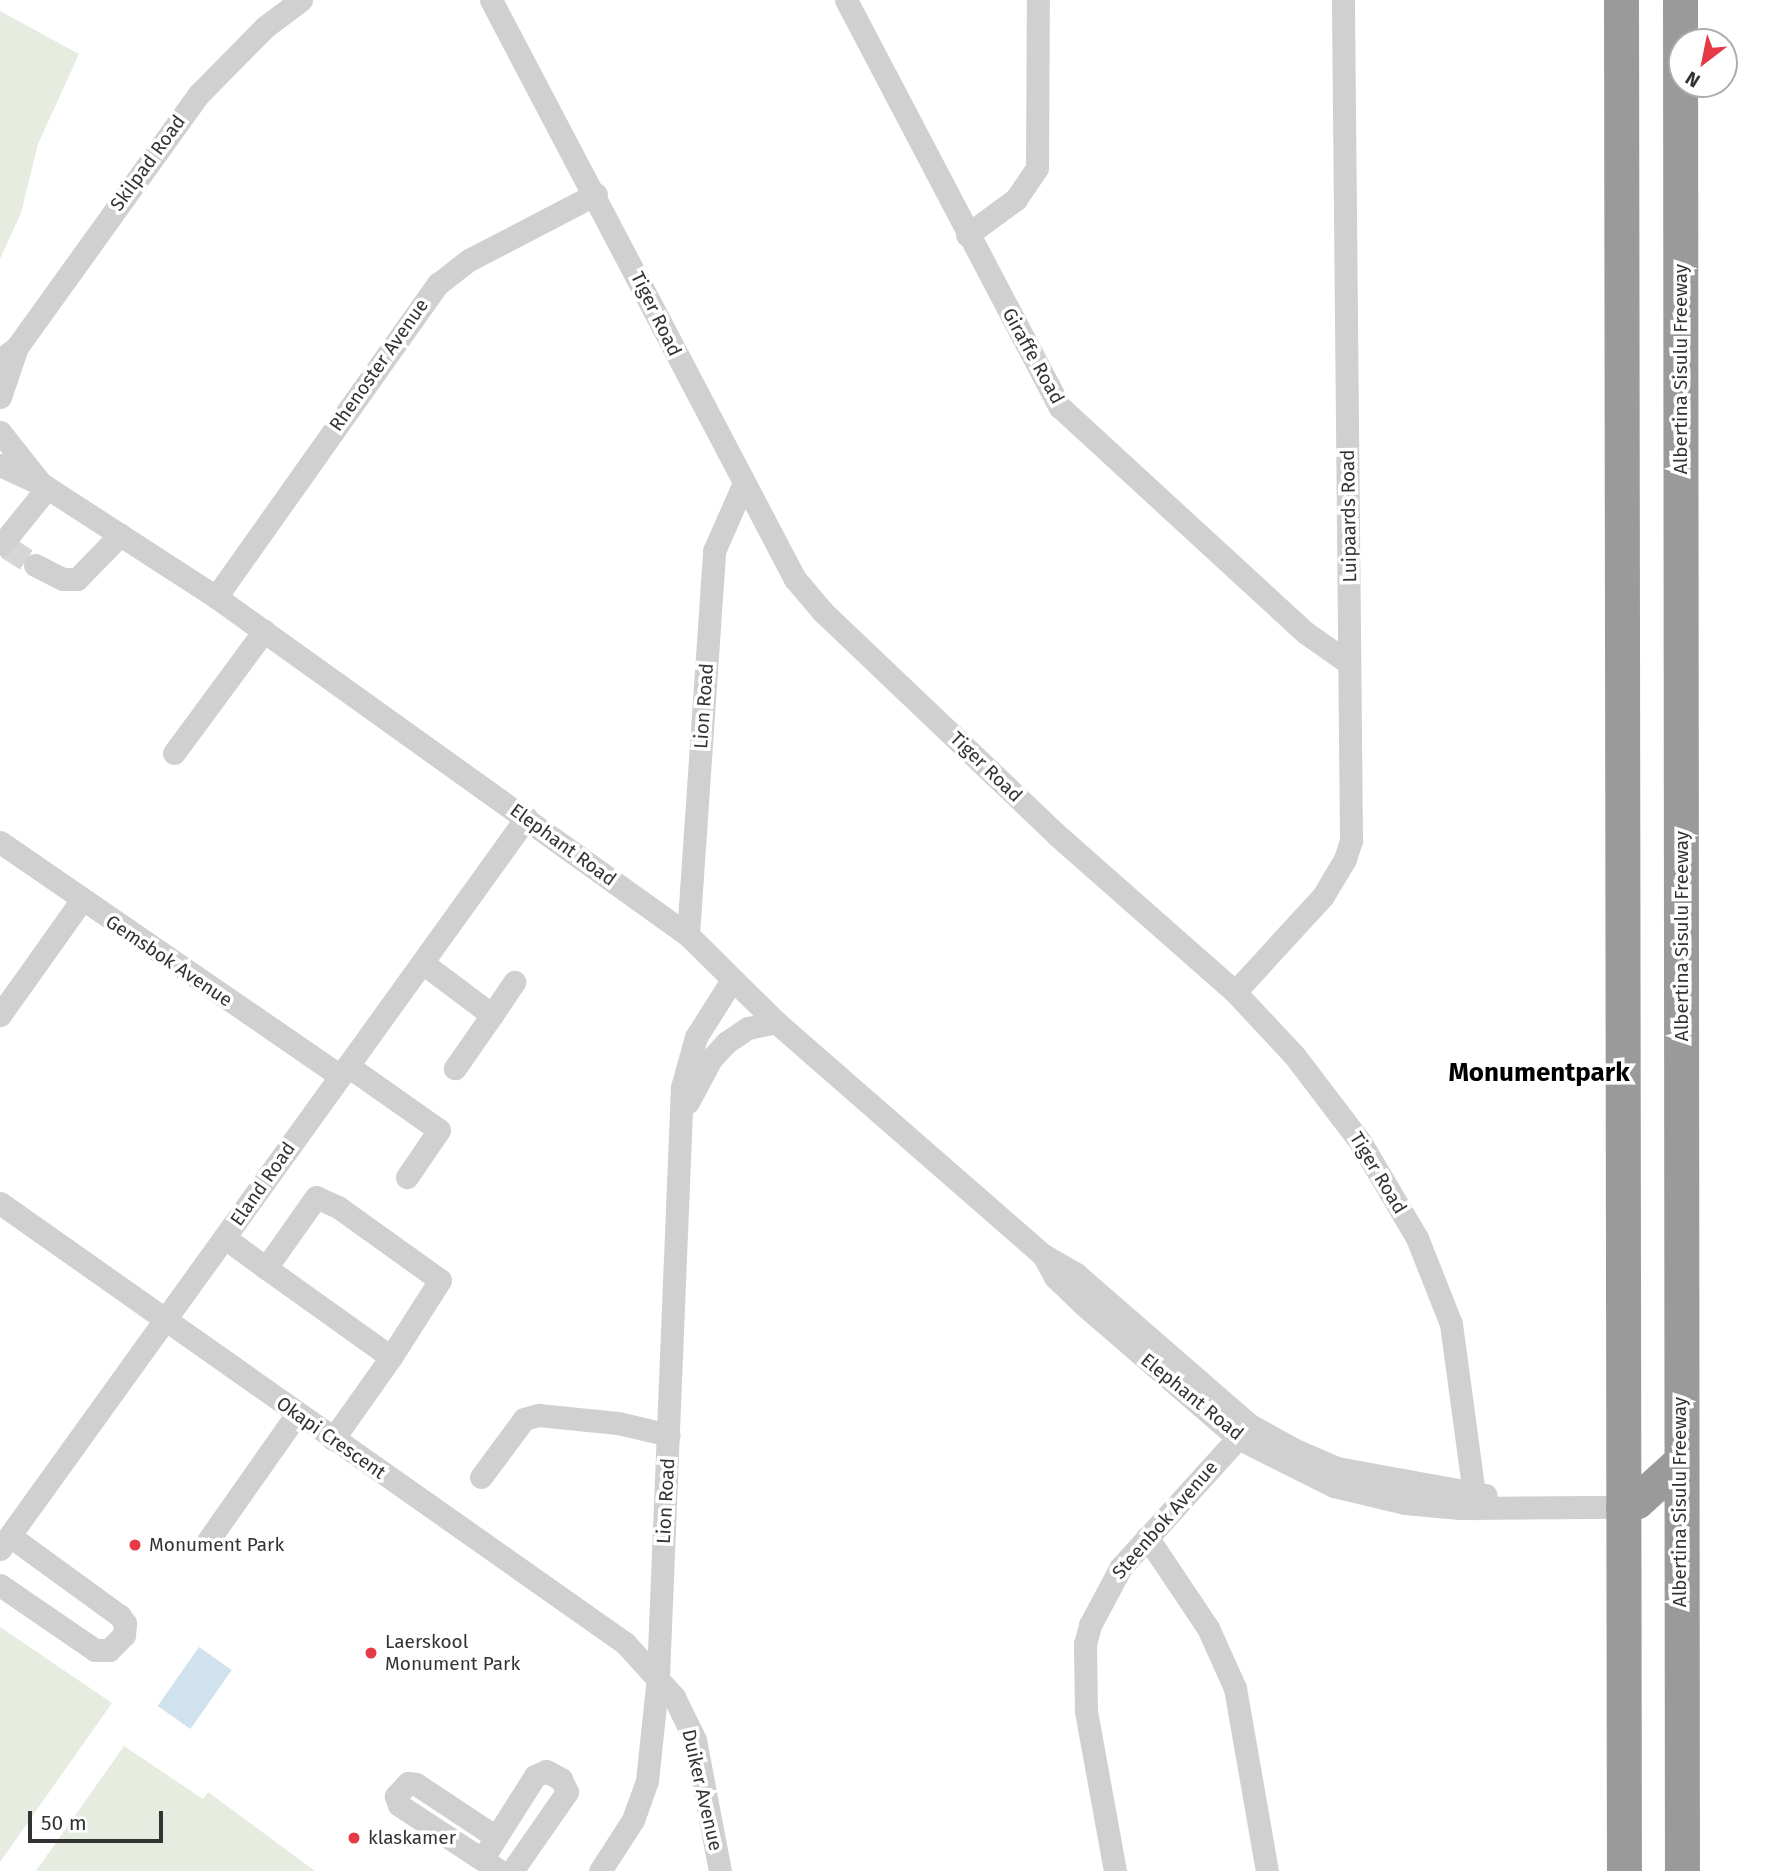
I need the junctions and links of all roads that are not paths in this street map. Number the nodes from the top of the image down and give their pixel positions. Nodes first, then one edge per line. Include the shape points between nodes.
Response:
1 (301, 0) edge
2 (491, 0) edge
3 (846, 0) edge
4 (1038, 0) edge
5 (1343, 0) edge
6 (1621, 0) edge
7 (1680, 0) edge
8 (596, 194) junction
9 (967, 235) junction
10 (8, 353) edge
11 (0, 397) edge
12 (0, 432) edge
13 (0, 465) edge
14 (744, 483) junction
15 (45, 487) junction
16 (120, 535) junction
17 (3, 545) edge
18 (35, 565) tunnel mouth
19 (216, 597) junction
20 (264, 631) junction
21 (1349, 663) junction
22 (173, 753) dead end
23 (526, 818) junction
24 (0, 842) edge
25 (81, 901) junction
26 (688, 935) junction
27 (424, 964) junction
28 (732, 980) junction
29 (514, 982) dead end
30 (1236, 992) junction
31 (0, 1015) edge
32 (492, 1015) junction
33 (776, 1022) junction
34 (455, 1068) dead end
35 (344, 1071) junction
36 (681, 1117) junction
37 (407, 1177) dead end
38 (0, 1203) edge
39 (225, 1238) junction
40 (266, 1268) junction
41 (165, 1322) junction
42 (391, 1357) junction
43 (297, 1414) junction
44 (1244, 1431) junction
45 (669, 1435) junction
46 (333, 1439) junction
47 (1679, 1463) junction
48 (481, 1477) dead end
49 (1475, 1501) junction
50 (1627, 1502) junction
51 (1147, 1537) junction
52 (1679, 1538) junction
53 (207, 1542) dead end
54 (5, 1543) edge
55 (0, 1585) edge
56 (658, 1676) junction
57 (496, 1837) junction
58 (491, 1864) edge
59 (512, 1871) edge
60 (600, 1871) edge
61 (720, 1871) edge
62 (1115, 1871) edge
63 (1267, 1871) edge
64 (1624, 1871) edge
65 (1682, 1871) edge

1 - 10 street, Skilpad Road via 257,34 199,94
2 - 8 street, Tiger Road
3 - 9 street, Giraffe Road
4 - 9 street via 1037,167 1016,199
5 - 21 street, Luipaards Road
6 - 50 highway
7 - 47 highway, Albertina Sisulu Freeway via 1683,930
8 - 14 street, Tiger Road
8 - 19 street, Rhenoster Avenue via 469,260 438,284
9 - 21 street, Giraffe Road via 1060,407 1306,633
10 - 11 street, Skilpad Road
12 - 15 street, Elephant Road
13 - 15 street, Elephant Road
14 - 26 street, Lion Road via 714,551
14 - 30 street, Tiger Road via 795,579 823,612 1057,835
15 - 16 street, Elephant Road
15 - 17 street
16 - 18 street via 77,579 64,579
16 - 19 street, Elephant Road
19 - 20 street, Elephant Road
20 - 22 street
20 - 23 street, Elephant Road
21 - 30 street, Luipaards Road via 1351,829 1345,859 1323,896
23 - 26 street, Elephant Road
23 - 27 street, Eland Road
24 - 25 street, Gemsbok Avenue
25 - 31 street
25 - 35 street, Gemsbok Avenue
26 - 28 street, Elephant Road
27 - 32 street
27 - 35 street, Eland Road
28 - 33 street, Elephant Road
28 - 36 street, Lion Road via 691,1049
29 - 32 street
30 - 49 street, Tiger Road via 1339,1112 1417,1238 1451,1324
32 - 34 street
33 - 36 street, Lion Road via 748,1028 717,1051
33 - 44 street, Elephant Road via 1042,1255 1062,1263 1089,1297
35 - 37 street, Gemsbok Avenue via 439,1130
35 - 39 street, Eland Road
36 - 45 street, Lion Road
38 - 41 street, Okapi Crescent
39 - 40 street
39 - 41 street, Eland Road
40 - 42 street
40 - 42 street via 316,1198 437,1276 439,1287
41 - 43 street, Okapi Crescent
41 - 54 street, Eland Road
42 - 46 street
43 - 46 street, Okapi Crescent
43 - 53 street
44 - 49 street, Elephant Road via 1337,1468
44 - 51 street, Steenbok Avenue
45 - 48 street via 618,1423 538,1415 523,1419
45 - 56 street, Lion Road
46 - 56 street, Okapi Crescent via 625,1643
47 - 50 highway
47 - 52 highway, Albertina Sisulu Freeway
49 - 50 street, Elephant Road
50 - 52 highway
50 - 64 highway
51 - 62 street, Steenbok Avenue via 1099,1602 1085,1644 1086,1712
51 - 63 street via 1208,1628 1235,1688
52 - 65 highway, Albertina Sisulu Freeway
54 - 55 street via 120,1616 124,1635 109,1650 95,1650
56 - 60 street, Lion Road via 644,1797
56 - 61 street, Duiker Avenue via 695,1740
57 - 58 street
57 - 58 street via 416,1783 408,1783 396,1796 399,1805
57 - 59 street via 535,1776 546,1771 561,1779 567,1792

